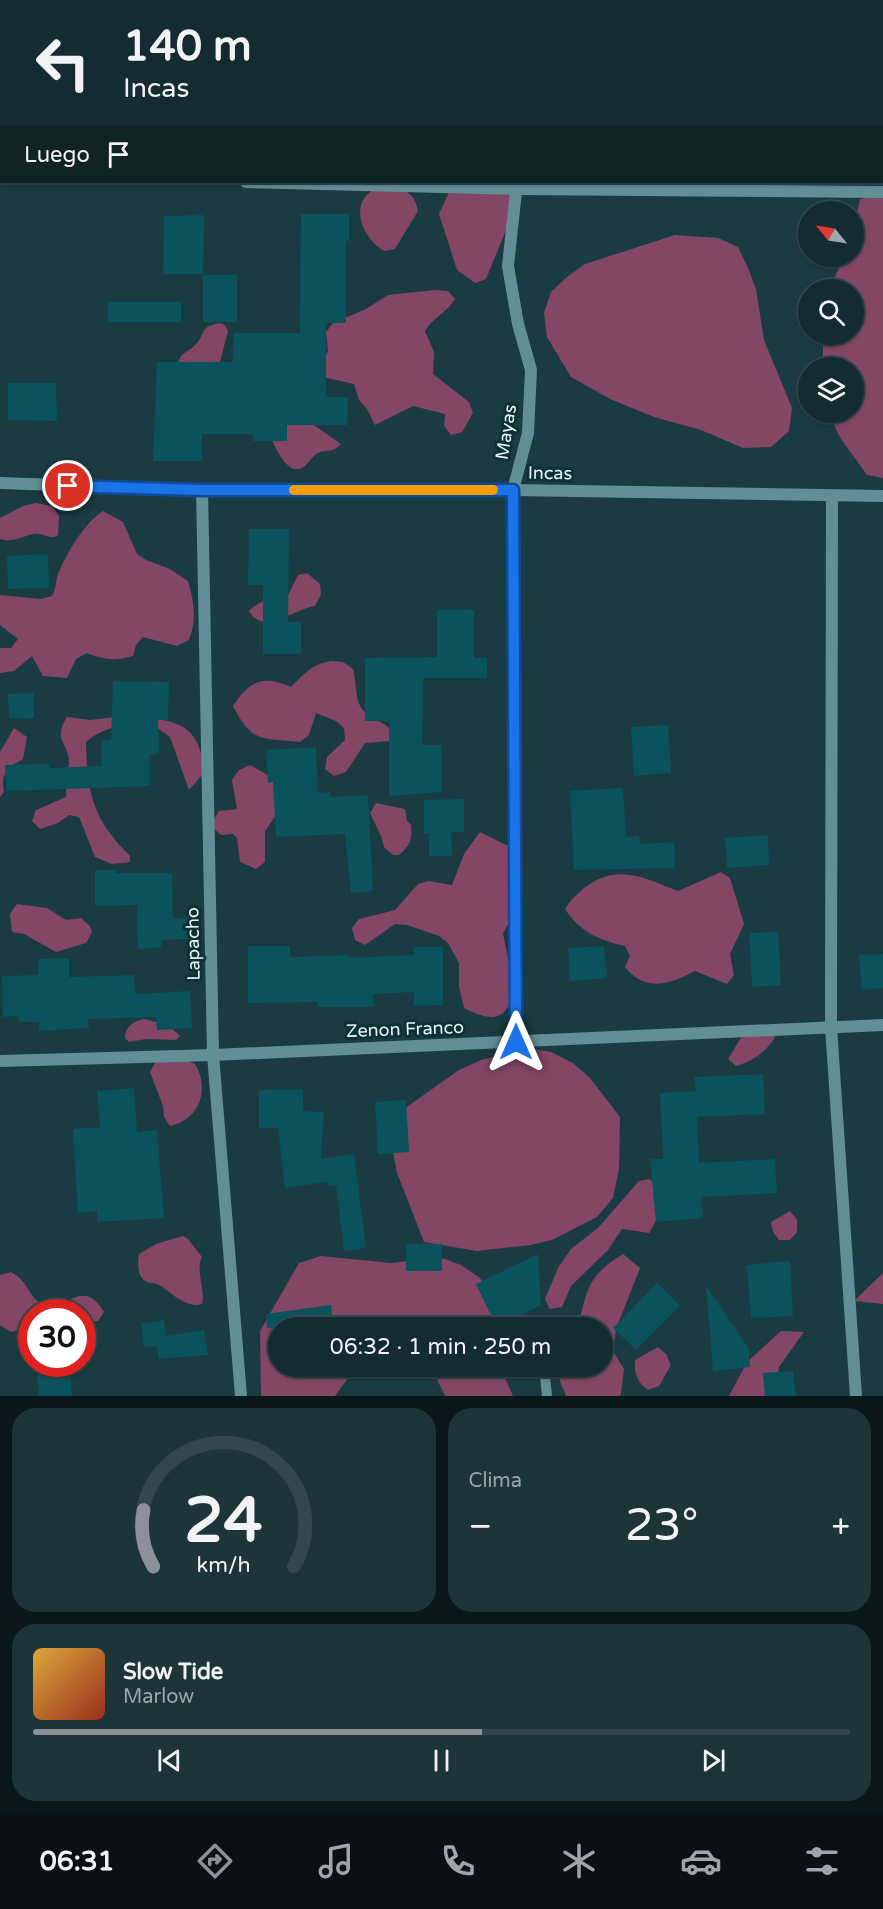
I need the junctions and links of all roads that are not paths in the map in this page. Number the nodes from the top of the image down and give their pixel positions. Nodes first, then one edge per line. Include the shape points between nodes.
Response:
1 (336, 183) edge
2 (517, 185) edge
3 (883, 192) edge
4 (0, 483) edge
5 (202, 490) junction
6 (513, 490) junction
7 (832, 496) junction
8 (883, 496) edge
9 (883, 1024) edge
10 (831, 1027) junction
11 (516, 1042) junction
12 (213, 1055) junction
13 (0, 1061) edge
14 (545, 1377) edge
15 (241, 1396) edge
16 (547, 1396) edge
17 (856, 1396) edge

1 - 2 street
2 - 3 street
2 - 6 street, Mayas via 508,266 531,370 528,433
4 - 5 street, Incas
5 - 6 street, Incas
5 - 12 street, Lapacho
6 - 7 street, Incas
6 - 11 street, Mayas
7 - 8 street, Incas
7 - 10 street
9 - 10 street, Zenon Franco
10 - 11 street, Zenon Franco
10 - 17 street
11 - 12 street, Zenon Franco
12 - 13 street, Zenon Franco
12 - 15 street, Lapacho
14 - 16 lane

